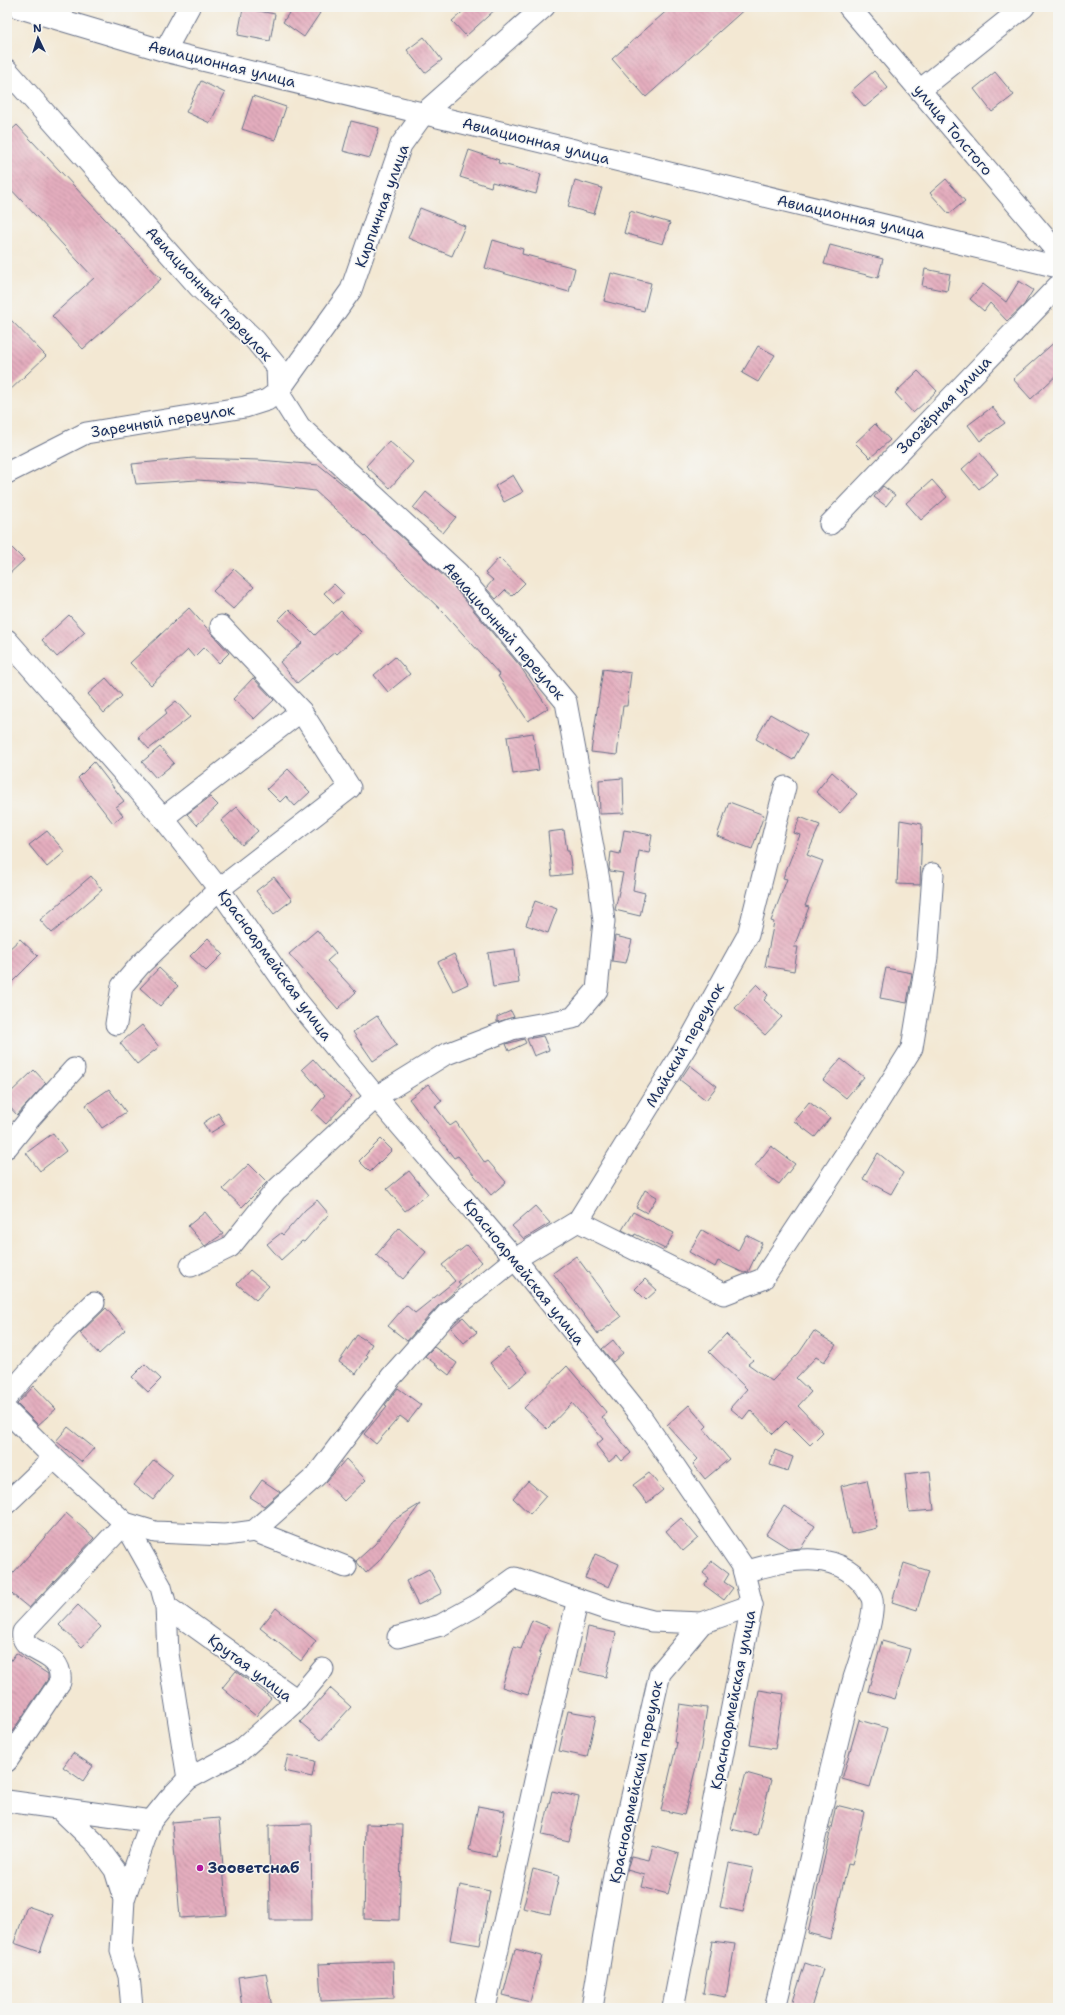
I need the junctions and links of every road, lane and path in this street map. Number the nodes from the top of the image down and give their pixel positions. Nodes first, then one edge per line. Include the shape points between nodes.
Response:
1 (17, 7) edge
2 (189, 7) edge
3 (544, 7) edge
4 (849, 7) edge
5 (1024, 7) edge
6 (165, 51) junction
7 (7, 70) edge
8 (920, 90) junction
9 (424, 113) junction
10 (1058, 253) edge
11 (1058, 267) edge
12 (1058, 286) edge
13 (278, 392) junction
14 (7, 474) edge
15 (830, 524) dead end
16 (221, 626) dead end
17 (7, 640) edge
18 (301, 711) junction
19 (785, 787) dead end
20 (163, 818) junction
21 (933, 874) dead end
22 (219, 889) junction
23 (116, 1024) dead end
24 (74, 1069) dead end
25 (376, 1097) junction
26 (7, 1148) edge
27 (578, 1221) junction
28 (516, 1260) junction
29 (191, 1266) dead end
30 (94, 1303) dead end
31 (7, 1397) edge
32 (7, 1411) edge
33 (54, 1458) junction
34 (7, 1502) edge
35 (125, 1523) junction
36 (254, 1531) junction
37 (346, 1567) dead end
38 (744, 1572) junction
39 (578, 1599) junction
40 (752, 1605) junction
41 (166, 1606) junction
42 (702, 1623) junction
43 (398, 1636) dead end
44 (323, 1668) dead end
45 (297, 1700) junction
46 (7, 1761) edge
47 (188, 1779) junction
48 (7, 1801) edge
49 (60, 1808) junction
50 (151, 1821) junction
51 (124, 1900) junction
52 (132, 2008) edge
53 (485, 2008) edge
54 (592, 2008) edge
55 (673, 2008) edge
56 (775, 2008) edge

1 - 6 street, Авиационная улица
2 - 6 street
3 - 9 street, Кирпичная улица
4 - 8 street, улица Толстого
5 - 8 street
6 - 9 street, Авиационная улица
7 - 13 street, Авиационный переулок via 199,287 264,351 277,367
8 - 10 street, улица Толстого
9 - 11 street, Авиационная улица
9 - 13 street, Кирпичная улица via 401,145 352,290
12 - 15 street, Заозёрная улица
13 - 14 street, Заречный переулок via 267,400 245,407 86,433
13 - 25 street, Авиационный переулок via 300,427 458,573 566,702 600,880 604,921 597,990 574,1018 512,1029 444,1055
16 - 18 street
17 - 20 street, Красноармейская улица
18 - 20 street
18 - 22 street via 350,788
19 - 27 street, Майский переулок via 748,936 687,1045
20 - 22 street, Красноармейская улица
21 - 27 street via 927,957 912,1048 763,1279 724,1294
22 - 23 street via 140,965 122,986
22 - 25 street, Красноармейская улица via 298,1002
24 - 26 street
25 - 28 street, Красноармейская улица
25 - 29 street, Авиационный переулок via 276,1190 230,1247
27 - 28 street, Майский переулок
28 - 36 street, Майский переулок via 446,1314 391,1377 316,1476
28 - 38 street, Красноармейская улица via 639,1414 742,1565
30 - 31 street via 64,1332
32 - 33 street
33 - 34 street
33 - 35 street
35 - 36 street via 155,1532 225,1535
35 - 41 street via 161,1588
35 - 46 street via 23,1632 25,1643 56,1662 61,1677
36 - 37 street
38 - 40 street, Красноармейская улица
38 - 56 street via 783,1561 811,1559 834,1563 854,1574 872,1597 871,1622 838,1737
39 - 42 street via 652,1621
39 - 43 street via 516,1578 479,1604 440,1624
39 - 53 street
40 - 42 street
40 - 55 street, Красноармейская улица
41 - 45 street, Крутая улица
41 - 47 street via 168,1654
42 - 54 street, Красноармейский переулок via 660,1673 614,1875
44 - 45 street
45 - 47 street, Крутая улица via 240,1751
47 - 50 street, Крутая улица
48 - 49 street
49 - 50 street
49 - 51 street, Крутая улица via 99,1848 115,1870
50 - 51 street, Крутая улица
51 - 52 street, Крутая улица via 121,1951 129,1976

